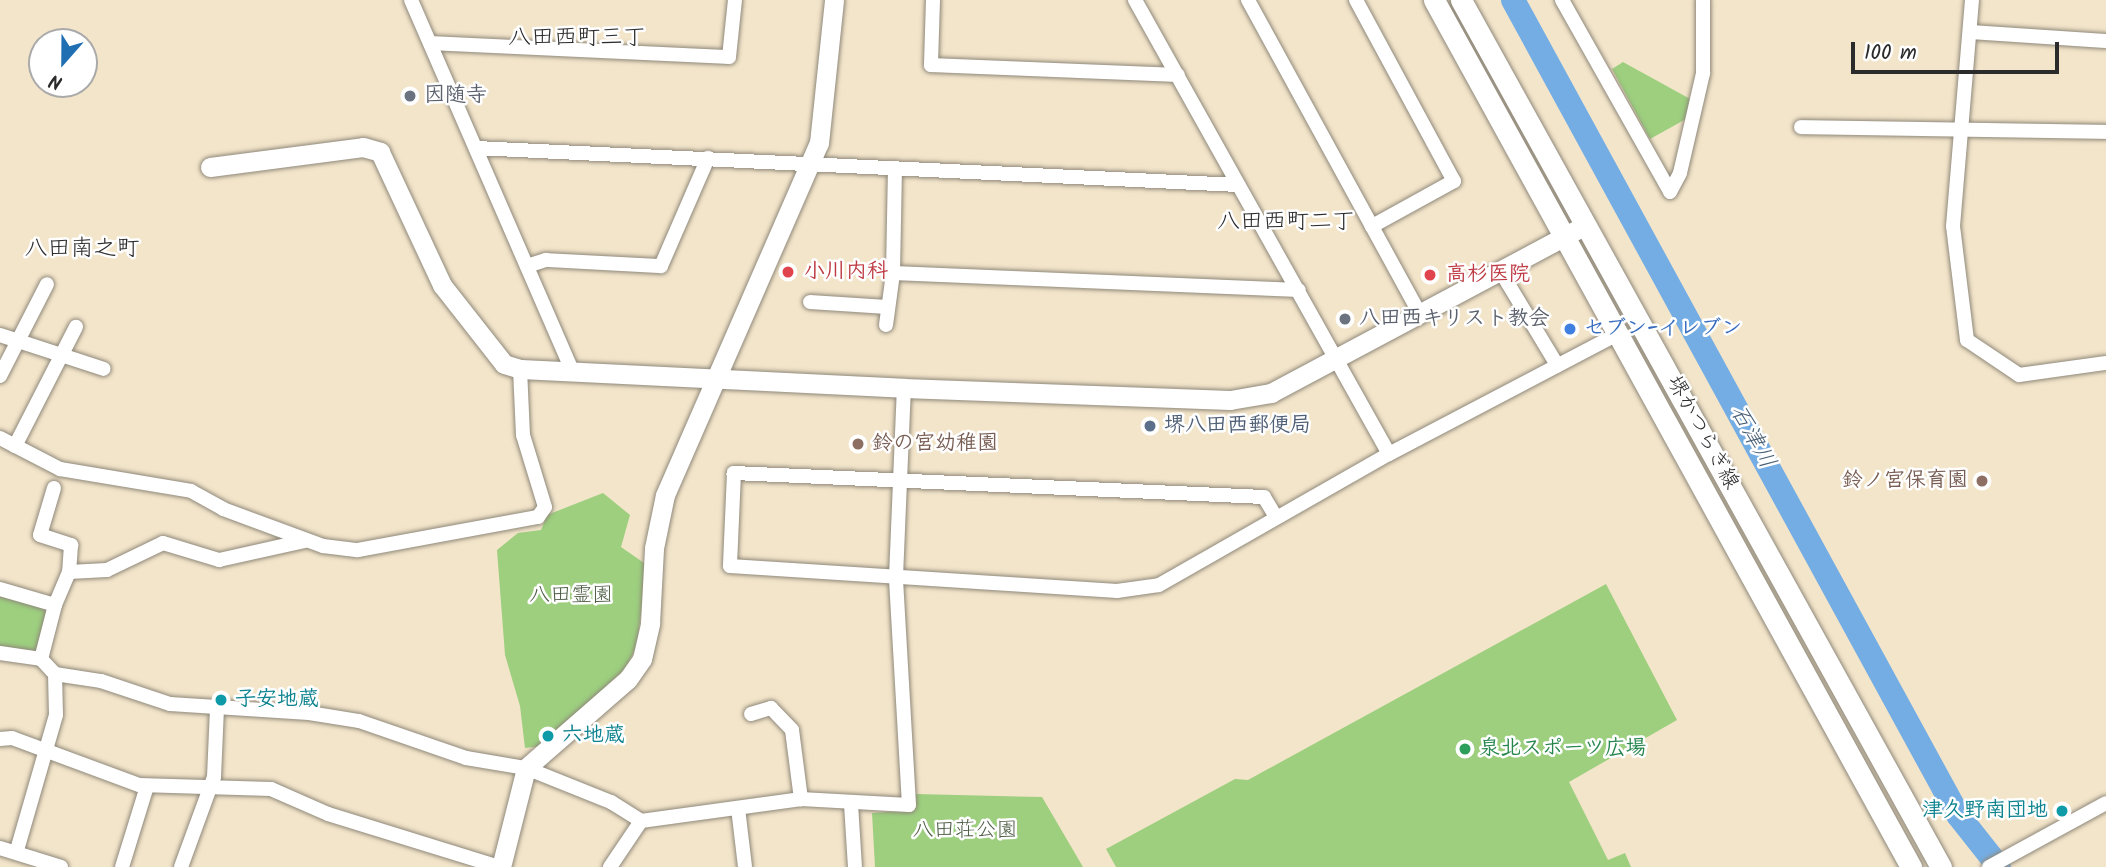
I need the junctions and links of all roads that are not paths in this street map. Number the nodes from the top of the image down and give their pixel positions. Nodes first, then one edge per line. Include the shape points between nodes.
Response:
1 (411, 0) edge
2 (735, 0) edge
3 (834, 0) edge
4 (933, 0) edge
5 (1135, 0) edge
6 (1248, 0) edge
7 (1356, 0) edge
8 (1434, 0) edge
9 (1461, 0) edge
10 (1562, 0) edge
11 (1703, 0) edge
12 (1972, 0) edge
13 (1970, 32) junction
14 (2106, 41) edge
15 (431, 43) junction
16 (1178, 75) junction
17 (1801, 127) dead end
18 (1962, 131) junction
19 (2106, 132) edge
20 (476, 148) junction
21 (708, 158) junction
22 (814, 162) junction
23 (210, 167) dead end
24 (895, 168) junction
25 (1237, 184) junction
26 (1585, 225) junction
27 (1372, 226) junction
28 (1564, 237) junction
29 (527, 266) junction
30 (1501, 272) junction
31 (893, 273) junction
32 (47, 284) dead end
33 (1299, 290) junction
34 (810, 302) dead end
35 (887, 307) junction
36 (1418, 312) junction
37 (886, 325) dead end
38 (76, 327) dead end
39 (1618, 334) junction
40 (0, 335) edge
41 (17, 341) junction
42 (62, 356) junction
43 (1338, 356) junction
44 (2106, 363) edge
45 (1557, 365) junction
46 (104, 369) dead end
47 (520, 369) junction
48 (572, 371) junction
49 (0, 376) edge
50 (716, 379) junction
51 (904, 387) junction
52 (0, 438) edge
53 (15, 446) junction
54 (1389, 454) junction
55 (899, 480) junction
56 (54, 488) dead end
57 (1276, 517) junction
58 (307, 540) junction
59 (69, 572) junction
60 (896, 577) junction
61 (0, 589) edge
62 (55, 605) junction
63 (0, 653) edge
64 (41, 659) junction
65 (55, 674) junction
66 (218, 707) junction
67 (751, 714) dead end
68 (0, 739) edge
69 (46, 750) junction
70 (526, 768) junction
71 (146, 786) junction
72 (210, 788) junction
73 (801, 799) junction
74 (2106, 803) edge
75 (851, 804) junction
76 (738, 808) junction
77 (641, 821) junction
78 (0, 848) edge
79 (18, 850) junction
80 (61, 867) edge
81 (122, 867) edge
82 (181, 867) edge
83 (500, 867) edge
84 (610, 867) edge
85 (745, 867) edge
86 (855, 867) edge
87 (1911, 867) edge
88 (1941, 867) edge
89 (1989, 867) edge

1 - 15 street
2 - 15 street via 729,57
3 - 22 street via 820,143
4 - 16 street via 931,65
5 - 16 street
6 - 27 street
7 - 27 street via 1454,181
8 - 28 main road, 堺かつらぎ線
9 - 26 main road, 堺かつらぎ線
10 - 11 street via 1670,192 1680,173 1703,73
12 - 13 street
13 - 14 street
13 - 18 street
15 - 20 street
16 - 25 street
17 - 18 street
18 - 19 street
18 - 44 street via 1953,226 1967,340 2019,375
20 - 21 street
20 - 29 street
21 - 22 street
21 - 29 street via 661,266 546,260
22 - 24 street
22 - 50 street
23 - 47 street via 363,147 380,152 442,285 504,364
24 - 25 street
24 - 31 street
25 - 33 street
26 - 28 street
26 - 88 main road, 堺かつらぎ線
27 - 36 street
28 - 30 street
28 - 39 main road, 堺かつらぎ線
29 - 48 street
30 - 36 street
30 - 45 street
31 - 33 street
31 - 35 street
32 - 41 street
33 - 43 street
34 - 35 street
35 - 37 street
36 - 43 street
38 - 42 street
39 - 45 street
39 - 87 main road, 堺かつらぎ線
40 - 41 street
41 - 42 street
41 - 49 street
42 - 46 street
42 - 53 street
43 - 51 street via 1271,393 1230,400
43 - 54 street
45 - 54 street
47 - 48 street
47 - 58 street via 523,435 545,508 538,517 358,550
48 - 50 street
50 - 51 street
50 - 70 street via 665,495 654,548 650,623 642,659 628,679
51 - 55 street
52 - 53 street
53 - 58 street via 60,469 191,491 223,509
54 - 57 street
55 - 57 street via 1264,497
55 - 60 street
55 - 60 street via 734,473 730,566
56 - 59 street via 40,535 71,545
57 - 60 street via 1159,585 1142,588
58 - 59 street via 219,560 163,543 107,570
59 - 62 street
60 - 75 street via 909,806
61 - 62 street
62 - 64 street
63 - 64 street
64 - 65 street
65 - 66 street via 101,681 170,704
65 - 69 street via 56,715
66 - 70 street via 359,722 466,758
66 - 72 street
67 - 73 street via 771,708 792,730
68 - 69 street via 12,738
69 - 71 street
69 - 79 street
70 - 77 street via 611,802
70 - 83 street
71 - 72 street
71 - 81 street
72 - 82 street
72 - 83 street via 271,789 328,814
73 - 75 street
73 - 76 street
74 - 89 street
75 - 86 street
76 - 77 street
76 - 85 street
77 - 84 street
78 - 79 street
79 - 80 street

